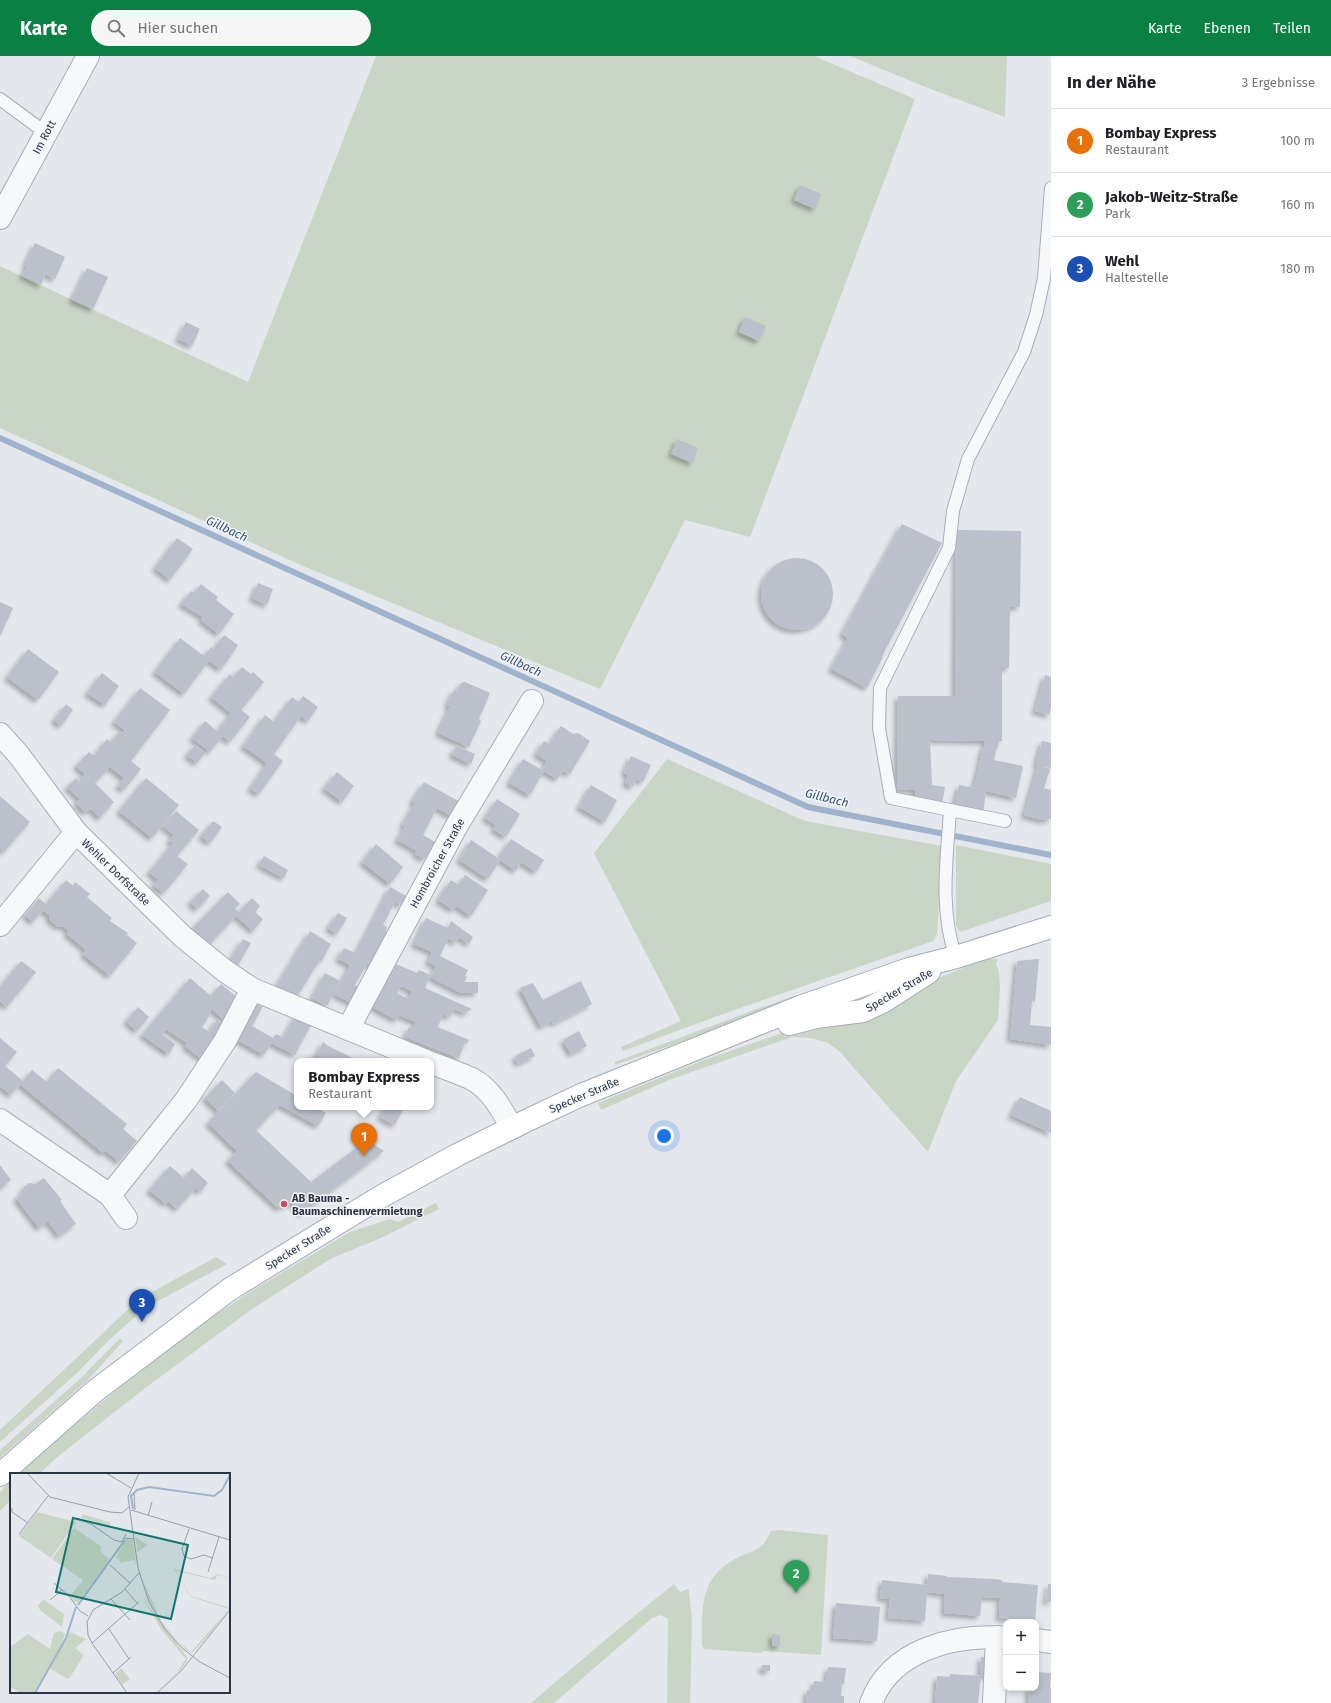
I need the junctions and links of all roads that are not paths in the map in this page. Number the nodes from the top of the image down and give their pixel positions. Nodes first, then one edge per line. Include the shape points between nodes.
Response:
1 (88, 56) edge
2 (0, 99) edge
3 (46, 133) junction
4 (1051, 188) edge
5 (0, 218) edge
6 (532, 701) dead end
7 (0, 734) edge
8 (949, 814) junction
9 (1005, 821) dead end
10 (76, 832) junction
11 (0, 925) edge
12 (1051, 927) edge
13 (956, 957) junction
14 (252, 989) junction
15 (348, 1029) junction
16 (419, 1058) edge
17 (434, 1064) edge
18 (0, 1120) edge
19 (512, 1128) junction
20 (110, 1195) junction
21 (126, 1218) dead end
22 (0, 1475) edge
23 (1001, 1638) edge
24 (1039, 1640) edge
25 (1051, 1642) edge
26 (871, 1703) edge
27 (994, 1703) edge

1 - 3 street, Im Rott
2 - 3 lane
3 - 5 street, Im Rott
4 - 8 lane via 1044,278 1024,352 968,459 953,511 948,548 880,688 879,728 891,798
6 - 15 street, Hombroicher Straße via 456,827
7 - 10 street, Wehler Dorfstraße
8 - 9 lane
8 - 13 lane via 946,910 949,938
10 - 11 street
10 - 14 street, Wehler Dorfstraße via 182,936
12 - 13 main road, Specker Straße
13 - 19 main road, Specker Straße via 863,1011 816,1017 721,1040 579,1096
14 - 15 street, Wehler Dorfstraße
14 - 20 street via 225,1041 186,1100
15 - 16 street, Wehler Dorfstraße
17 - 19 street via 473,1080 488,1091
18 - 20 street
19 - 22 main road, Specker Straße via 382,1196 230,1289 95,1390
20 - 21 street
23 - 26 street via 976,1637 947,1641 914,1655 886,1678
23 - 27 street
24 - 25 street

